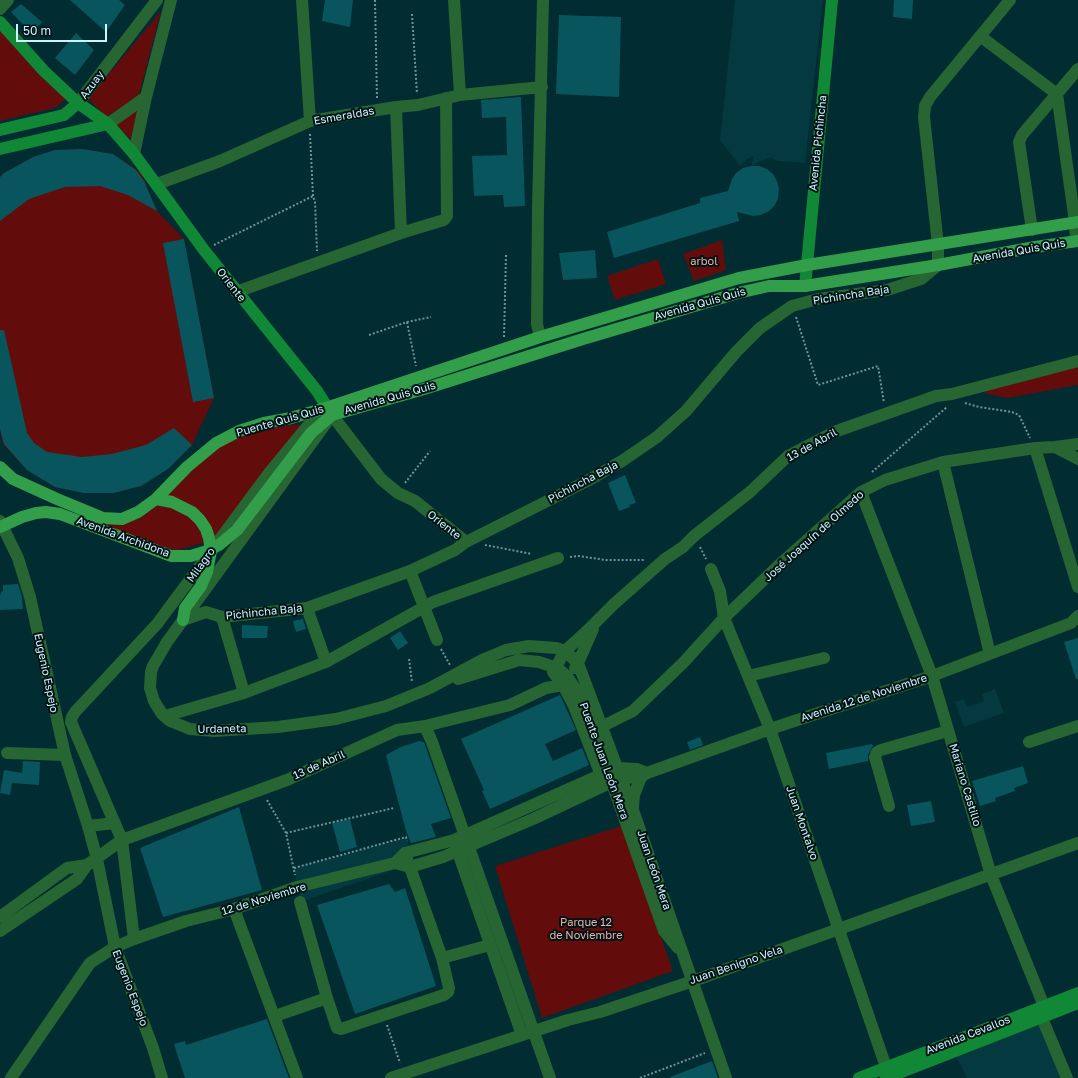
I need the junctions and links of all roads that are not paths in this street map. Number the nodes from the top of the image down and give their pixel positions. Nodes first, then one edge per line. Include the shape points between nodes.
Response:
1 (8, 0) edge
2 (157, 0) edge
3 (171, 0) edge
4 (302, 0) edge
5 (454, 0) edge
6 (543, 0) edge
7 (832, 0) edge
8 (1010, 0) edge
9 (0, 9) edge
10 (0, 22) edge
11 (980, 36) junction
12 (1078, 69) edge
13 (542, 87) junction
14 (1056, 94) junction
15 (460, 95) junction
16 (146, 97) junction
17 (446, 98) junction
18 (78, 104) junction
19 (396, 107) junction
20 (310, 121) junction
21 (108, 124) junction
22 (0, 130) edge
23 (0, 149) edge
24 (134, 154) junction
25 (157, 184) junction
26 (1076, 222) edge
27 (1032, 230) junction
28 (401, 233) junction
29 (1077, 241) edge
30 (938, 245) junction
31 (807, 265) junction
32 (938, 265) junction
33 (805, 286) junction
34 (236, 292) junction
35 (540, 337) junction
36 (1078, 361) edge
37 (325, 404) junction
38 (332, 415) junction
39 (1078, 444) edge
40 (1055, 447) junction
41 (1035, 448) junction
42 (1078, 458) edge
43 (943, 462) junction
44 (0, 467) edge
45 (861, 492) junction
46 (156, 499) junction
47 (0, 521) edge
48 (0, 527) edge
49 (466, 542) junction
50 (211, 552) junction
51 (558, 558) dead end
52 (711, 569) road end
53 (410, 571) junction
54 (1078, 587) edge
55 (425, 607) junction
56 (307, 608) junction
57 (1078, 616) edge
58 (222, 617) junction
59 (724, 618) junction
60 (183, 620) junction
61 (596, 622) junction
62 (436, 640) road end
63 (564, 651) junction
64 (990, 654) junction
65 (824, 658) dead end
66 (326, 662) junction
67 (578, 663) junction
68 (552, 669) junction
69 (748, 676) junction
70 (932, 676) junction
71 (563, 685) junction
72 (430, 688) junction
73 (546, 688) junction
74 (244, 693) junction
75 (165, 716) junction
76 (425, 726) junction
77 (1078, 726) edge
78 (601, 727) junction
79 (770, 729) junction
80 (948, 730) junction
81 (1029, 742) dead end
82 (7, 752) dead end
83 (65, 755) junction
84 (619, 773) junction
85 (601, 775) junction
86 (644, 775) junction
87 (889, 806) dead end
88 (633, 810) junction
89 (115, 823) junction
90 (88, 826) junction
91 (122, 840) junction
92 (1078, 842) edge
93 (455, 845) junction
94 (408, 853) junction
95 (92, 862) junction
96 (395, 863) junction
97 (410, 867) junction
98 (991, 875) junction
99 (300, 902) dead end
100 (234, 909) junction
101 (0, 917) edge
102 (839, 929) junction
103 (0, 931) edge
104 (134, 939) junction
105 (490, 945) junction
106 (114, 947) junction
107 (682, 952) junction
108 (442, 958) junction
109 (693, 981) junction
110 (1078, 993) edge
111 (327, 998) junction
112 (1078, 1003) edge
113 (1043, 1012) junction
114 (275, 1016) junction
115 (528, 1033) junction
116 (888, 1075) edge
117 (405, 1076) edge
118 (11, 1078) edge
119 (162, 1078) edge
120 (297, 1078) edge
121 (391, 1078) edge
122 (550, 1078) edge
123 (726, 1078) edge
124 (859, 1078) edge
125 (1067, 1078) edge

1 - 9 street
2 - 18 street, Azuay
3 - 16 street
4 - 20 street
5 - 15 street
6 - 13 street
7 - 31 main road, Avenida Pichincha
8 - 11 street
10 - 18 main road, Oriente
11 - 14 street
11 - 30 street via 930,97 926,106 924,117
12 - 14 street
13 - 15 street, Esmeraldas
13 - 35 street via 537,309
14 - 26 street
14 - 27 street via 1019,142
15 - 17 street, Esmeraldas
16 - 21 street
16 - 24 street
17 - 19 street, Esmeraldas
17 - 28 street via 447,216 444,220
18 - 21 main road, Oriente
18 - 22 main road, Azuay via 64,115
19 - 20 street, Esmeraldas
19 - 28 street
20 - 25 street, Esmeraldas via 220,161
21 - 23 main road
21 - 24 main road, Oriente
24 - 25 main road, Oriente
25 - 34 main road, Oriente
26 - 27 main road, Avenida Quis Quis
26 - 29 street
27 - 30 main road, Avenida Quis Quis
28 - 34 street
29 - 32 main road, Avenida Quis Quis
30 - 31 main road, Avenida Quis Quis
30 - 32 street
31 - 33 main road, Avenida Pichincha
31 - 35 main road, Avenida Quis Quis via 739,278
32 - 33 main road, Avenida Quis Quis
32 - 49 street, Pichincha Baja via 921,279 887,290 818,299 792,306 760,328 686,411 657,437 589,480
33 - 38 main road, Avenida Quis Quis via 769,286 711,300
34 - 37 main road, Oriente via 317,390
35 - 46 main road, Puente Quis Quis via 291,418 239,431 216,443
36 - 61 street, 13 de Abril via 936,396 834,432 788,456 750,492 653,569
37 - 38 main road, Oriente
37 - 50 street, Milagro via 235,517
38 - 48 main road, Avenida Archidona via 311,433 237,530 207,551 191,556 171,556 60,514 46,512 22,517
38 - 49 street, Oriente via 381,478
38 - 60 street, Urdaneta
39 - 40 street, José Joaquín de Olmedo
40 - 41 street, José Joaquín de Olmedo
40 - 42 street
41 - 43 street, José Joaquín de Olmedo
41 - 54 street
43 - 45 street, José Joaquín de Olmedo via 885,480
43 - 64 street
44 - 46 main road, Puente Quis Quis via 13,479 103,518 122,519 138,512
45 - 59 street, José Joaquín de Olmedo
45 - 70 street, Mariano Castillo
46 - 50 main road via 172,502 196,516 206,529
47 - 83 street, Eugenio Espejo via 18,558 30,597
49 - 53 street, Pichincha Baja via 455,550
50 - 60 main road via 207,572 201,586 185,608
50 - 89 street, Milagro via 157,624 72,717 71,722
51 - 55 street
52 - 59 street, Juan Montalvo via 720,591
53 - 55 street
53 - 56 street, Pichincha Baja
55 - 62 street
55 - 66 street
56 - 58 street, Pichincha Baja
56 - 66 street
57 - 64 street, Avenida 12 de Noviembre via 1070,622
58 - 60 street, Pichincha Baja via 206,612
58 - 74 street
59 - 69 street, Juan Montalvo
59 - 78 street, José Joaquín de Olmedo via 633,712
60 - 75 street, Urdaneta via 167,642 151,672 152,694 157,707
61 - 63 street, 13 de Abril
61 - 67 street, 13 de Abril
63 - 67 street, Urdaneta
63 - 68 street, 13 de Abril
63 - 72 street, Urdaneta via 529,646 506,650
64 - 70 street, Avenida 12 de Noviembre
65 - 69 street
66 - 74 street
67 - 71 street, 13 de Abril
67 - 78 street, Juan León Mera
68 - 71 street
68 - 72 street, Puente Juan León Mera via 539,662 519,660
68 - 73 street, 13 de Abril
68 - 107 street, Puente Juan León Mera via 561,670 567,676 583,701 664,931
69 - 79 street, Juan Montalvo
70 - 79 street, Avenida 12 de Noviembre
70 - 80 street, Mariano Castillo
71 - 73 street, 13 de Abril
71 - 85 street
72 - 75 street, Urdaneta via 386,706 336,718 278,727 214,731 190,729
73 - 76 street, 13 de Abril via 510,705
74 - 75 street
76 - 91 street, 13 de Abril via 397,730 287,780
76 - 115 street via 519,992
77 - 81 street
78 - 84 street, Juan León Mera
79 - 86 street, Avenida 12 de Noviembre
79 - 102 street, Juan Montalvo
80 - 87 street via 877,752 875,757
80 - 98 street, Mariano Castillo
82 - 83 street
83 - 90 street, Eugenio Espejo
84 - 85 street, 12 de Noviembre
84 - 86 street via 637,769
84 - 88 street, Juan León Mera
84 - 93 street, 12 de Noviembre via 606,786 533,819
85 - 93 street, 12 de Noviembre
86 - 88 street via 634,795
88 - 107 street, Juan León Mera
89 - 90 street
89 - 91 street
90 - 95 street, Eugenio Espejo
91 - 95 street, 13 de Abril
91 - 104 street
92 - 98 street, Juan Benigno Vela
93 - 94 street, 12 de Noviembre
93 - 97 street, 12 de Noviembre via 443,857
93 - 105 street
94 - 96 street, 12 de Noviembre
94 - 97 street
95 - 101 street via 67,868
95 - 103 street via 77,879
95 - 106 street, Eugenio Espejo
96 - 97 street, 12 de Noviembre
96 - 100 street, 12 de Noviembre via 297,887
97 - 108 street
98 - 102 street, Juan Benigno Vela
98 - 113 street, Mariano Castillo
99 - 111 street
100 - 104 street, 12 de Noviembre via 186,921
100 - 114 street
102 - 109 street, Juan Benigno Vela
102 - 116 street, Juan Montalvo
104 - 106 street, 12 de Noviembre
105 - 108 street
105 - 115 street
106 - 118 street, 12 de Noviembre via 90,963
106 - 119 street, Eugenio Espejo
107 - 109 street, Juan León Mera
108 - 111 street via 449,988 444,996 341,1029 337,1028
109 - 115 street, Juan Benigno Vela
109 - 123 street, Juan León Mera
110 - 113 main road, Avenida Cevallos
111 - 114 street
112 - 113 main road, Avenida Cevallos
113 - 116 main road, Avenida Cevallos
113 - 125 street, Mariano Castillo
114 - 120 street
115 - 117 street, Juan Benigno Vela
115 - 122 street
116 - 124 main road, Avenida Cevallos
117 - 121 street, Juan Benigno Vela

